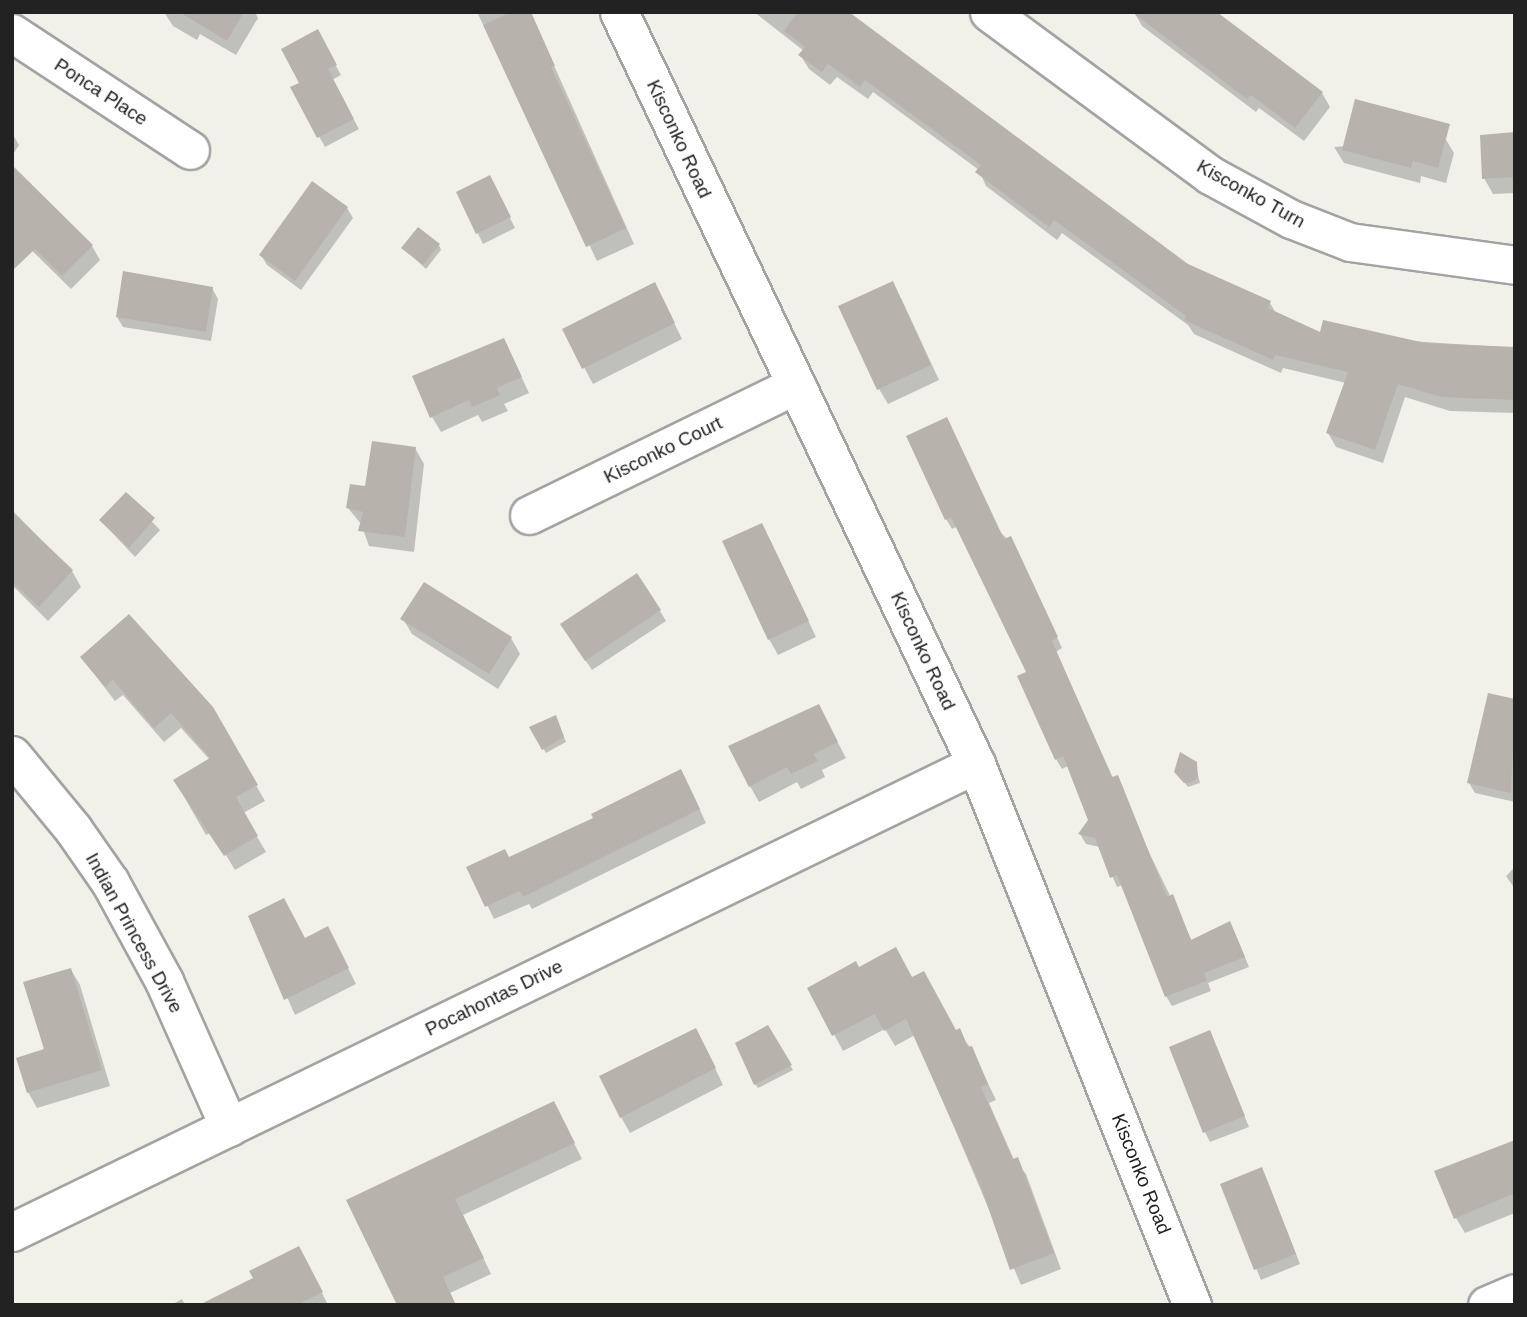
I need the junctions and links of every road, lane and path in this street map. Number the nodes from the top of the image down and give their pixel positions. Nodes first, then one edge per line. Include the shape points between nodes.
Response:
1 (619, 12) edge
2 (989, 12) edge
3 (12, 33) edge
4 (190, 150) dead end
5 (1515, 265) edge
6 (796, 385) junction
7 (529, 515) dead end
8 (12, 755) edge
9 (976, 764) junction
10 (229, 1127) junction
11 (12, 1232) edge
12 (1515, 1293) edge
13 (1192, 1305) edge
14 (1487, 1305) edge

1 - 6 street, Kisconko Road
2 - 5 street, Kisconko Turn via 1210,175 1291,219 1350,242
3 - 4 street, Ponca Place
6 - 7 street, Kisconko Court
6 - 9 street, Kisconko Road
8 - 10 street, Indian Princess Drive via 74,829 110,882 164,981
9 - 10 street, Pocahontas Drive
9 - 13 street, Kisconko Road
10 - 11 street, Pocahontas Drive
12 - 14 street

